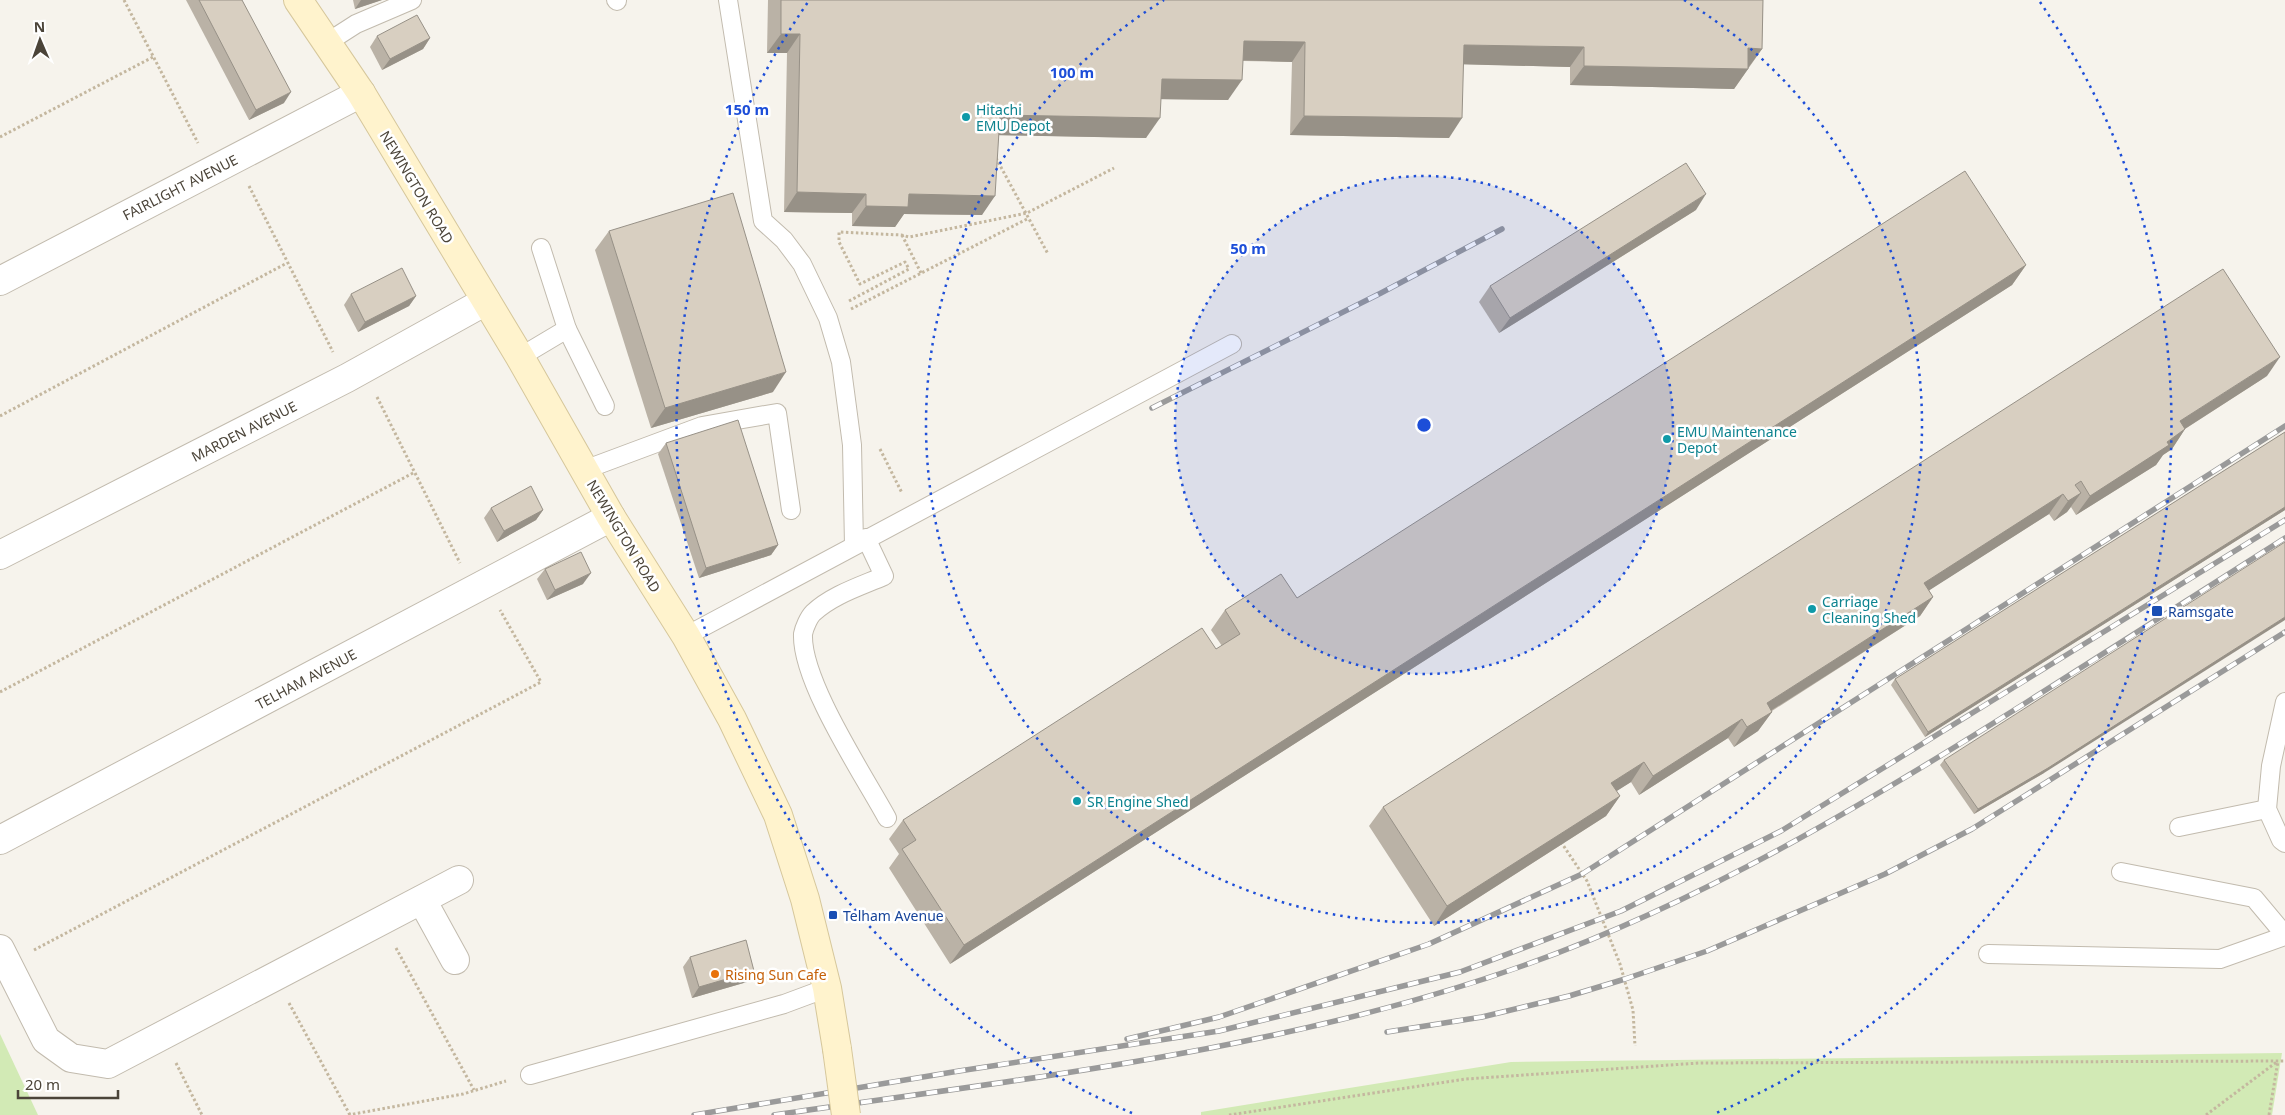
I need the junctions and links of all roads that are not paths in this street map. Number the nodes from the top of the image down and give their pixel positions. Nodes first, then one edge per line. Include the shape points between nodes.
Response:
1 (298, 0) edge
2 (412, 0) edge
3 (728, 0) edge
4 (328, 42) junction
5 (361, 93) junction
6 (541, 248) dead end
7 (0, 281) edge
8 (486, 301) junction
9 (567, 329) junction
10 (1232, 344) dead end
11 (520, 357) junction
12 (605, 406) dead end
13 (584, 470) junction
14 (791, 510) dead end
15 (611, 517) junction
16 (860, 541) junction
17 (0, 555) edge
18 (686, 636) junction
19 (2285, 702) edge
20 (2267, 809) junction
21 (886, 818) dead end
22 (2179, 827) dead end
23 (0, 840) edge
24 (2285, 843) edge
25 (2121, 872) dead end
26 (459, 880) dead end
27 (422, 900) junction
28 (2285, 936) edge
29 (1988, 954) dead end
30 (3, 957) edge
31 (455, 960) dead end
32 (827, 988) junction
33 (530, 1074) road end
34 (846, 1115) edge

1 - 4 main road, NEWINGTON ROAD
2 - 4 lane via 356,24
3 - 16 lane via 763,221 784,240 802,264 828,318 841,362
4 - 5 main road, NEWINGTON ROAD
5 - 7 street, FAIRLIGHT AVENUE
5 - 8 main road, NEWINGTON ROAD
6 - 9 lane
8 - 11 main road, NEWINGTON ROAD
8 - 17 street, MARDEN AVENUE via 355,374
9 - 11 lane
9 - 12 lane
10 - 16 lane
11 - 13 main road, NEWINGTON ROAD
13 - 14 lane via 702,426 776,413
13 - 15 main road, NEWINGTON ROAD
15 - 18 main road, NEWINGTON ROAD
15 - 23 street, TELHAM AVENUE
16 - 18 lane
16 - 21 lane via 884,576 835,598 812,614 803,632 806,656 819,696
18 - 32 main road, NEWINGTON ROAD via 732,719 778,815 805,898
19 - 20 lane via 2271,766
20 - 22 lane
20 - 24 lane
25 - 28 lane via 2254,898
26 - 27 street
27 - 30 street via 108,1064 71,1058 46,1040
27 - 31 street
28 - 29 lane via 2220,959
32 - 33 lane via 784,1004
32 - 34 main road, NEWINGTON ROAD, bridge

